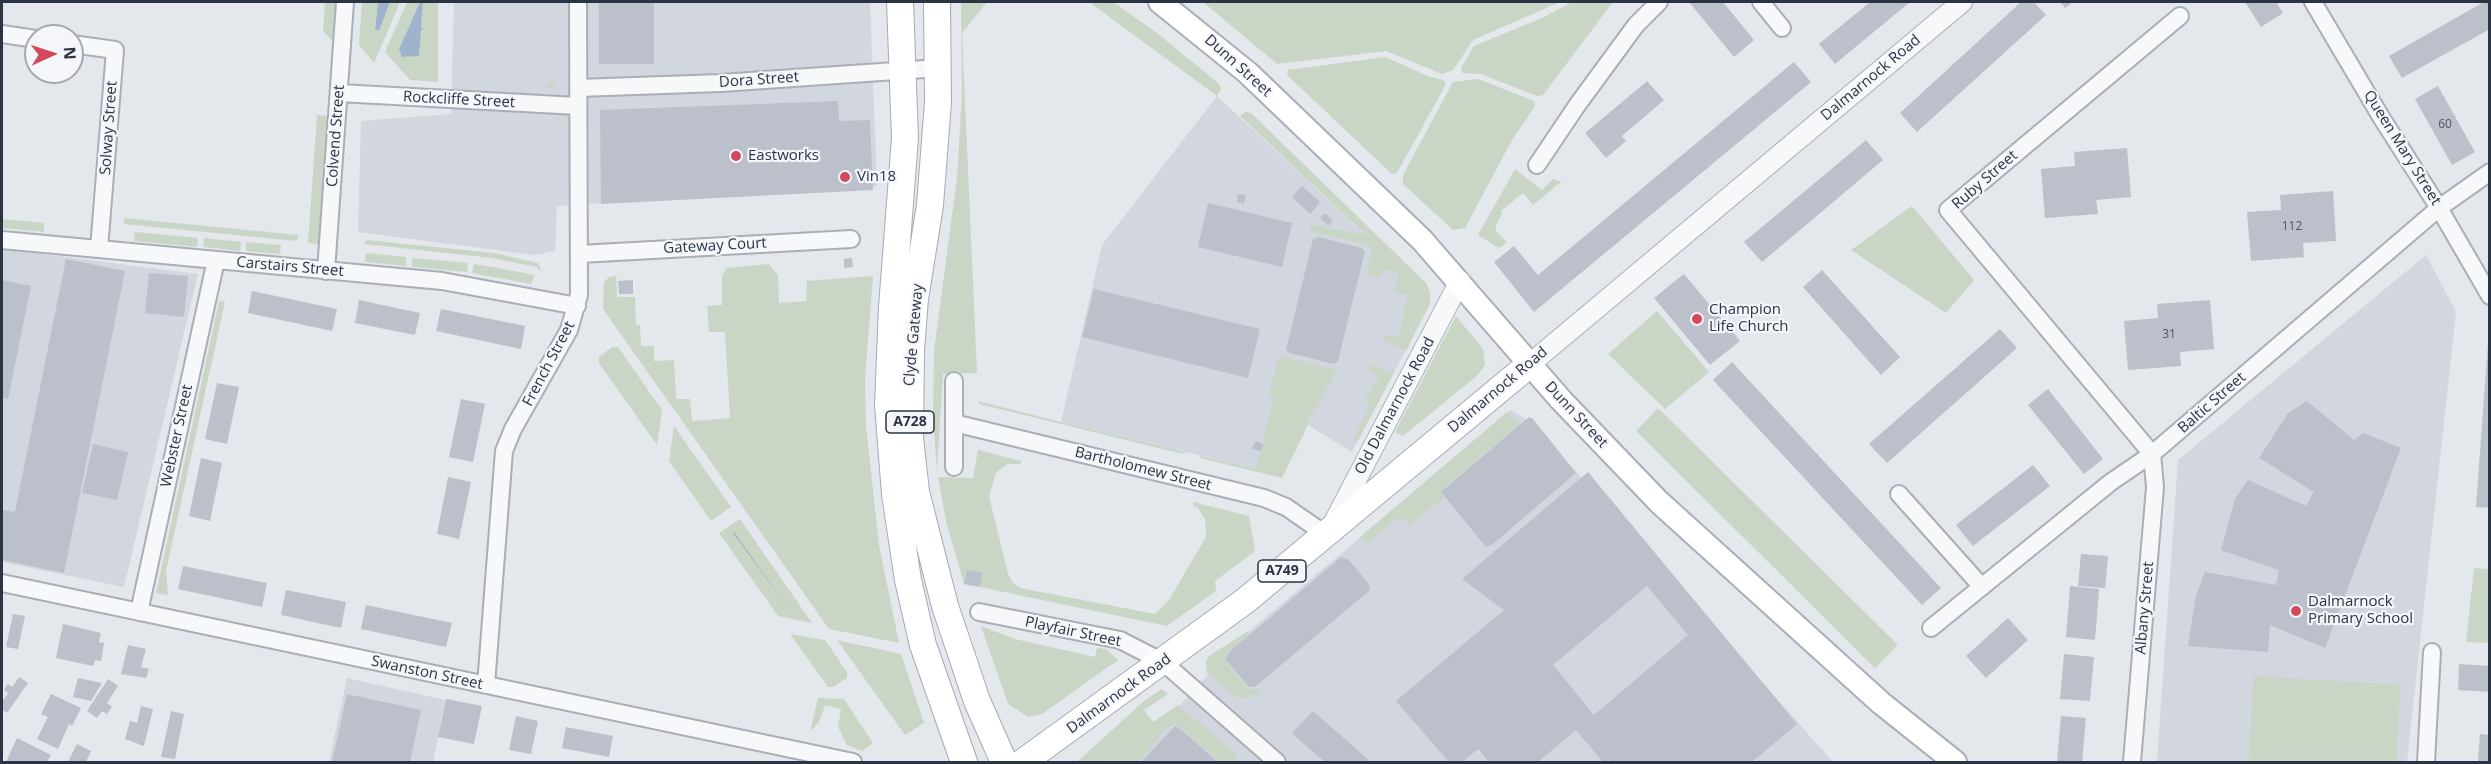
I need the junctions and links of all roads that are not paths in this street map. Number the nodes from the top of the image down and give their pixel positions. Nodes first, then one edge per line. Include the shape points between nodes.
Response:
1 (345, 2) edge
2 (578, 2) edge
3 (900, 2) edge
4 (937, 2) edge
5 (1160, 2) edge
6 (1659, 2) edge
7 (1761, 2) edge
8 (1962, 2) edge
9 (2313, 2) edge
10 (2180, 16) dead end
11 (1782, 28) dead end
12 (2, 34) edge
13 (24, 37) edge
14 (84, 46) edge
15 (939, 68) junction
16 (904, 69) junction
17 (578, 88) junction
18 (339, 93) junction
19 (578, 106) junction
20 (1537, 165) dead end
21 (2490, 172) edge
22 (2439, 208) junction
23 (851, 239) dead end
24 (2, 240) edge
25 (99, 249) junction
26 (580, 254) junction
27 (216, 260) junction
28 (326, 271) junction
29 (1460, 282) junction
30 (2490, 296) edge
31 (577, 306) junction
32 (1530, 364) junction
33 (954, 381) dead end
34 (954, 423) junction
35 (2152, 454) junction
36 (954, 467) dead end
37 (1899, 494) dead end
38 (1327, 532) junction
39 (2, 583) edge
40 (1982, 587) junction
41 (139, 612) junction
42 (979, 612) dead end
43 (1931, 628) dead end
44 (2432, 652) dead end
45 (1163, 662) junction
46 (486, 685) junction
47 (853, 762) edge
48 (964, 762) edge
49 (1004, 762) edge
50 (1023, 762) edge
51 (1277, 762) edge
52 (1955, 762) edge
53 (2132, 762) edge
54 (2426, 762) edge

1 - 18 street, Colvend Street
2 - 17 street, French Street
3 - 16 main road, Clyde Gateway / A728
4 - 15 main road, Clyde Gateway / A728
5 - 29 main road, Dunn Street via 1248,73 1422,240
6 - 20 street via 1623,42
7 - 11 street
8 - 32 street, Dalmarnock Road
9 - 22 street, Queen Mary Street
10 - 35 street, Ruby Street via 1948,210
12 - 13 street
14 - 25 street, Solway Street via 115,51
15 - 16 street, Dora Street
15 - 49 main road, Clyde Gateway / A728 via 930,205 911,350 910,438 916,492 945,606 977,701
16 - 17 street, Dora Street via 721,83
16 - 48 main road, Clyde Gateway / A728 via 905,138 888,405 895,494 923,645
17 - 19 street, French Street
18 - 19 street, Rockcliffe Street
18 - 28 street, Colvend Street
19 - 26 street, French Street
21 - 22 street, Baltic Street
22 - 30 street, Queen Mary Street
22 - 35 street, Baltic Street
23 - 26 street, Gateway Court
24 - 25 street, Carstairs Street
25 - 27 street, Carstairs Street
26 - 31 street, French Street
27 - 28 street, Carstairs Street
27 - 41 street, Webster Street
28 - 31 street, Carstairs Street via 442,281
29 - 32 main road, Dunn Street
29 - 38 street, Old Dalmarnock Road
31 - 46 street, French Street via 569,330 504,450
32 - 38 main road, Dalmarnock Road / A749
32 - 52 main road, Dunn Street via 1687,529 1881,703
33 - 34 street
34 - 36 street
34 - 38 street, Bartholomew Street via 1264,498
35 - 40 street, Baltic Street via 2111,482
35 - 53 street, Albany Street via 2155,487
37 - 40 street
38 - 45 main road, Dalmarnock Road / A749 via 1245,601
39 - 41 street, Swanston Street
40 - 43 street, Baltic Street
41 - 46 street, Swanston Street
42 - 45 street, Playfair Street via 1119,640
44 - 54 street
45 - 50 main road, Dalmarnock Road / A749
45 - 51 street, Playfair Street
46 - 47 street, Swanston Street

